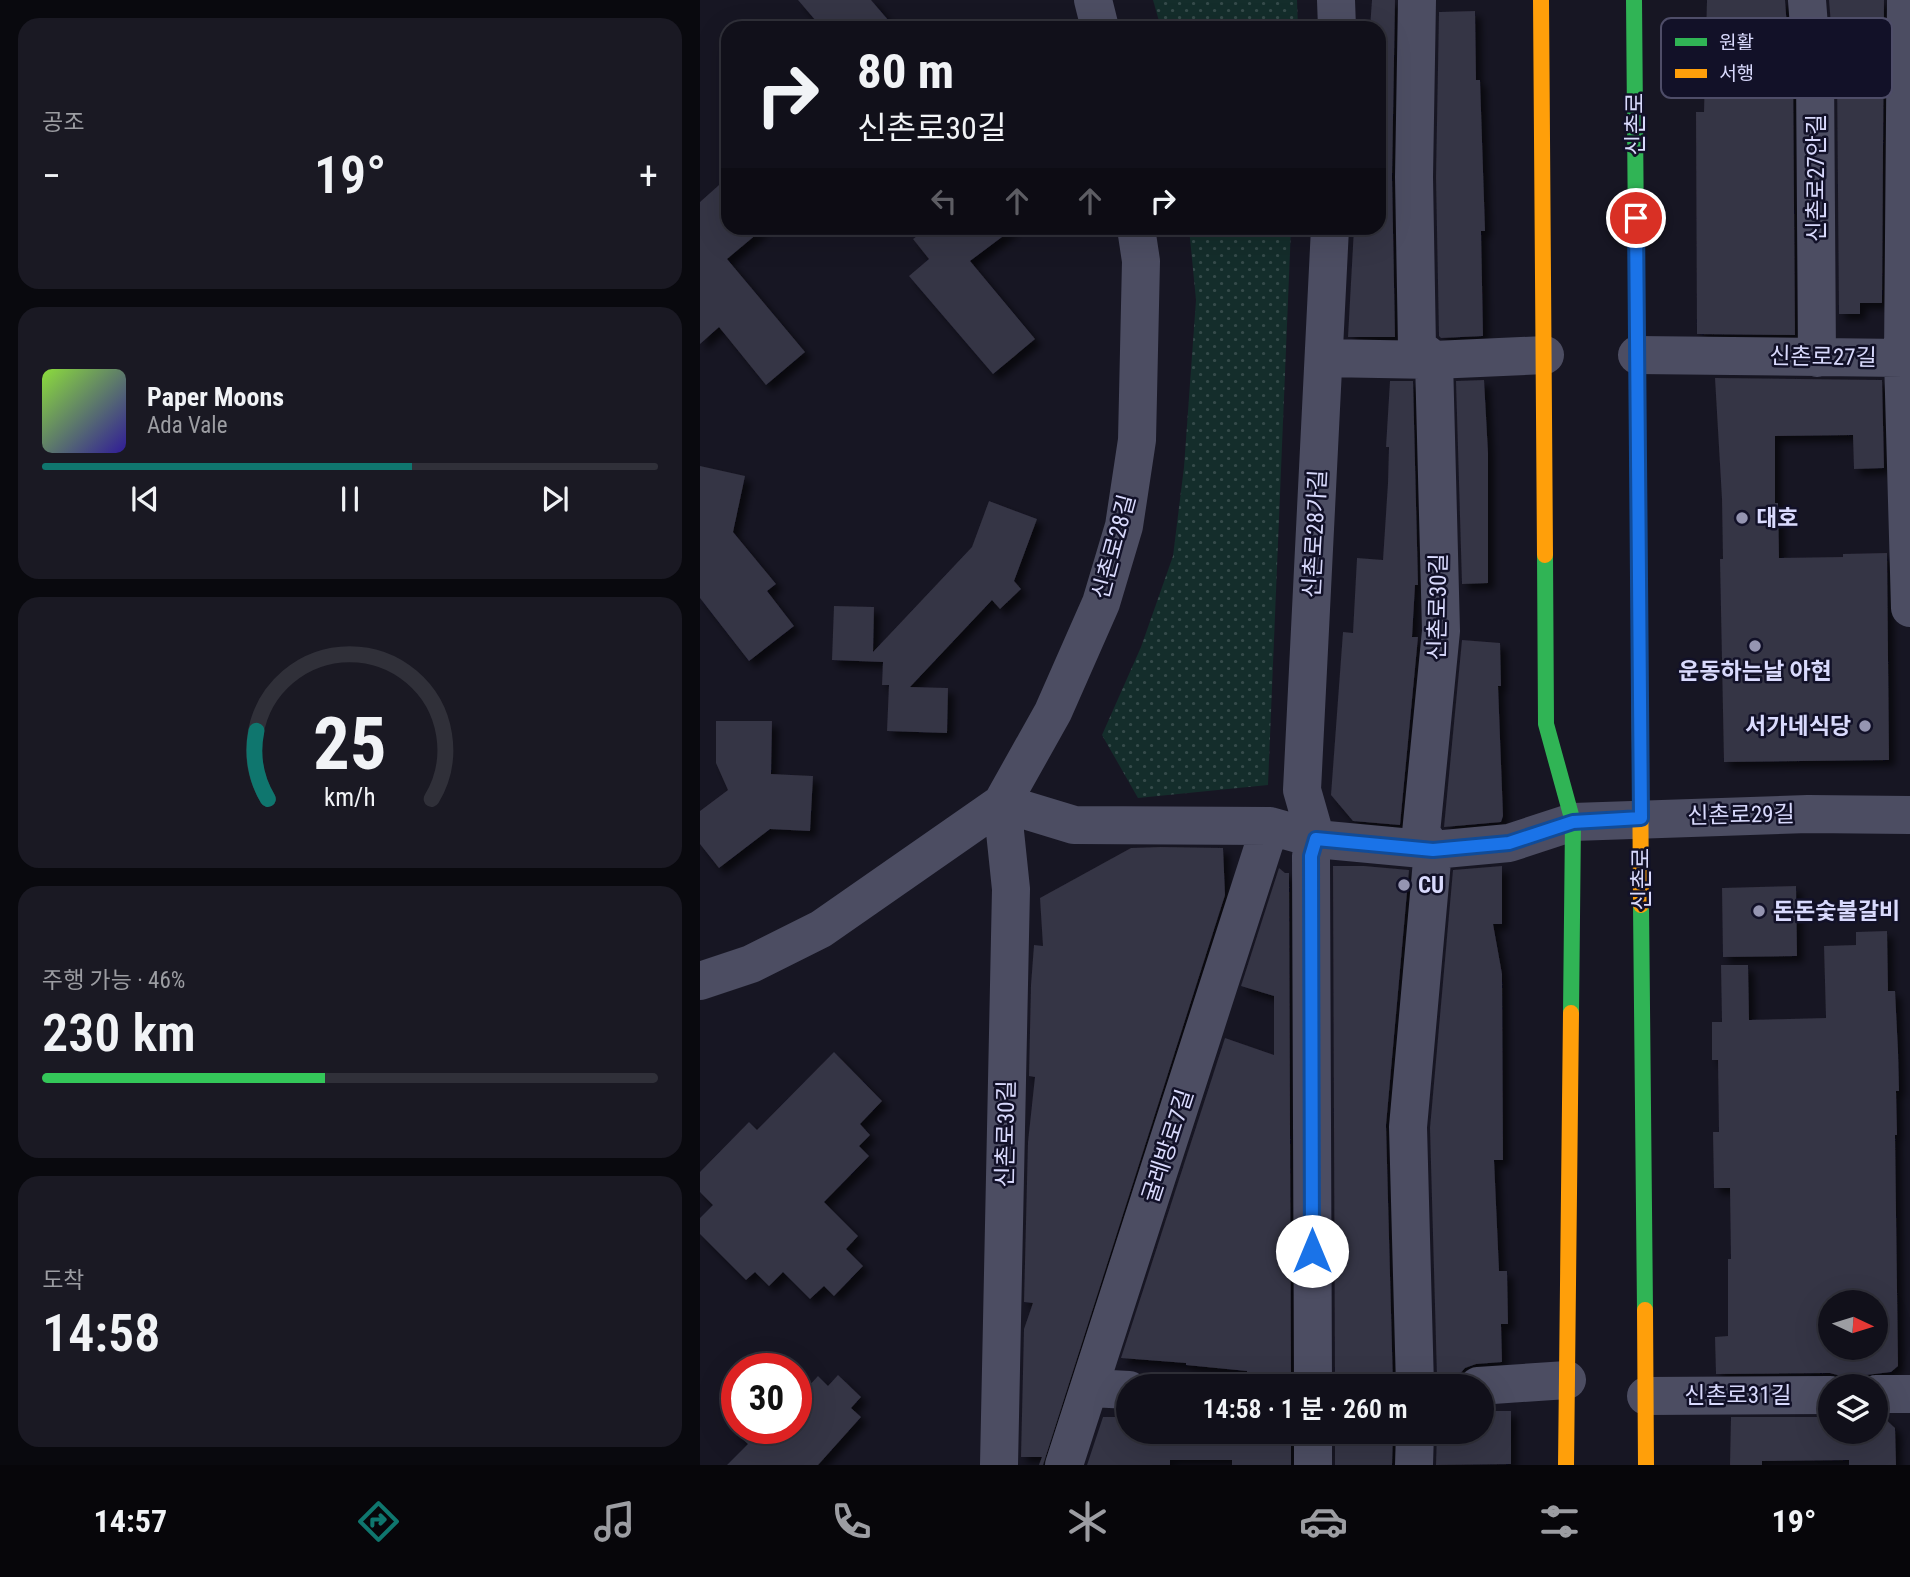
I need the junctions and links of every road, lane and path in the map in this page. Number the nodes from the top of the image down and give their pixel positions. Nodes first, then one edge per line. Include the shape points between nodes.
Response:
1 (1093, 0) edge
2 (1336, 0) edge
3 (1417, 0) edge
4 (1541, 0) edge
5 (1634, 0) edge
6 (1807, 0) edge
7 (1906, 0) edge
8 (1808, 18) edge
9 (1098, 21) edge
10 (1336, 21) edge
11 (1815, 98) edge
12 (1137, 235) edge
13 (1330, 235) edge
14 (1545, 355) junction
15 (1637, 355) junction
16 (1324, 358) junction
17 (1817, 358) junction
18 (1903, 358) junction
19 (1434, 360) junction
20 (1910, 608) edge
21 (1002, 803) junction
22 (1910, 815) edge
23 (1641, 818) junction
24 (1573, 822) junction
25 (1270, 826) junction
26 (1316, 839) junction
27 (1433, 850) junction
28 (700, 981) edge
29 (1313, 1374) edge
30 (1415, 1374) edge
31 (1566, 1380) junction
32 (1494, 1385) edge
33 (1091, 1388) junction
34 (1116, 1389) edge
35 (1888, 1394) edge
36 (1910, 1394) edge
37 (1818, 1395) edge
38 (1646, 1396) junction
39 (1313, 1444) edge
40 (1415, 1444) edge
41 (999, 1465) edge
42 (1064, 1465) edge
43 (1313, 1465) edge
44 (1415, 1465) edge
45 (1566, 1465) edge
46 (1646, 1465) edge

1 - 9 street
2 - 10 street
3 - 19 street via 1414,177 1418,347
4 - 14 main road
5 - 15 main road, 신촌로
6 - 8 street, 신촌로27안길
7 - 18 street, 신촌로27길
11 - 17 street, 신촌로27안길
12 - 21 street, 신촌로28길 via 1141,261 1137,440 1124,526 1101,603 1053,712
13 - 16 street, 신촌로28가길
14 - 19 street
14 - 24 main road via 1546,724
15 - 17 street, 신촌로27길
15 - 23 main road, 신촌로
16 - 19 street
16 - 26 street, 신촌로28가길 via 1302,790
17 - 18 street, 신촌로27길
18 - 20 street
19 - 27 street, 신촌로30길 via 1441,631 1421,833
21 - 25 street via 1074,825
21 - 28 street via 821,929 751,964
21 - 41 street, 신촌로30길 via 1010,889
22 - 23 street, 신촌로29길
23 - 24 street, 신촌로29길
23 - 38 main road, 신촌로
24 - 27 street via 1509,843
24 - 31 main road
25 - 26 street
25 - 33 street, 굴레방로7길
26 - 27 street
26 - 29 street via 1311,856
27 - 30 street, 신촌로30길 via 1408,1127
31 - 32 street
31 - 45 main road
33 - 34 street
33 - 42 street, 굴레방로7길
35 - 36 street
37 - 38 street, 신촌로31길
38 - 46 main road, 신촌로
39 - 43 street
40 - 44 street

